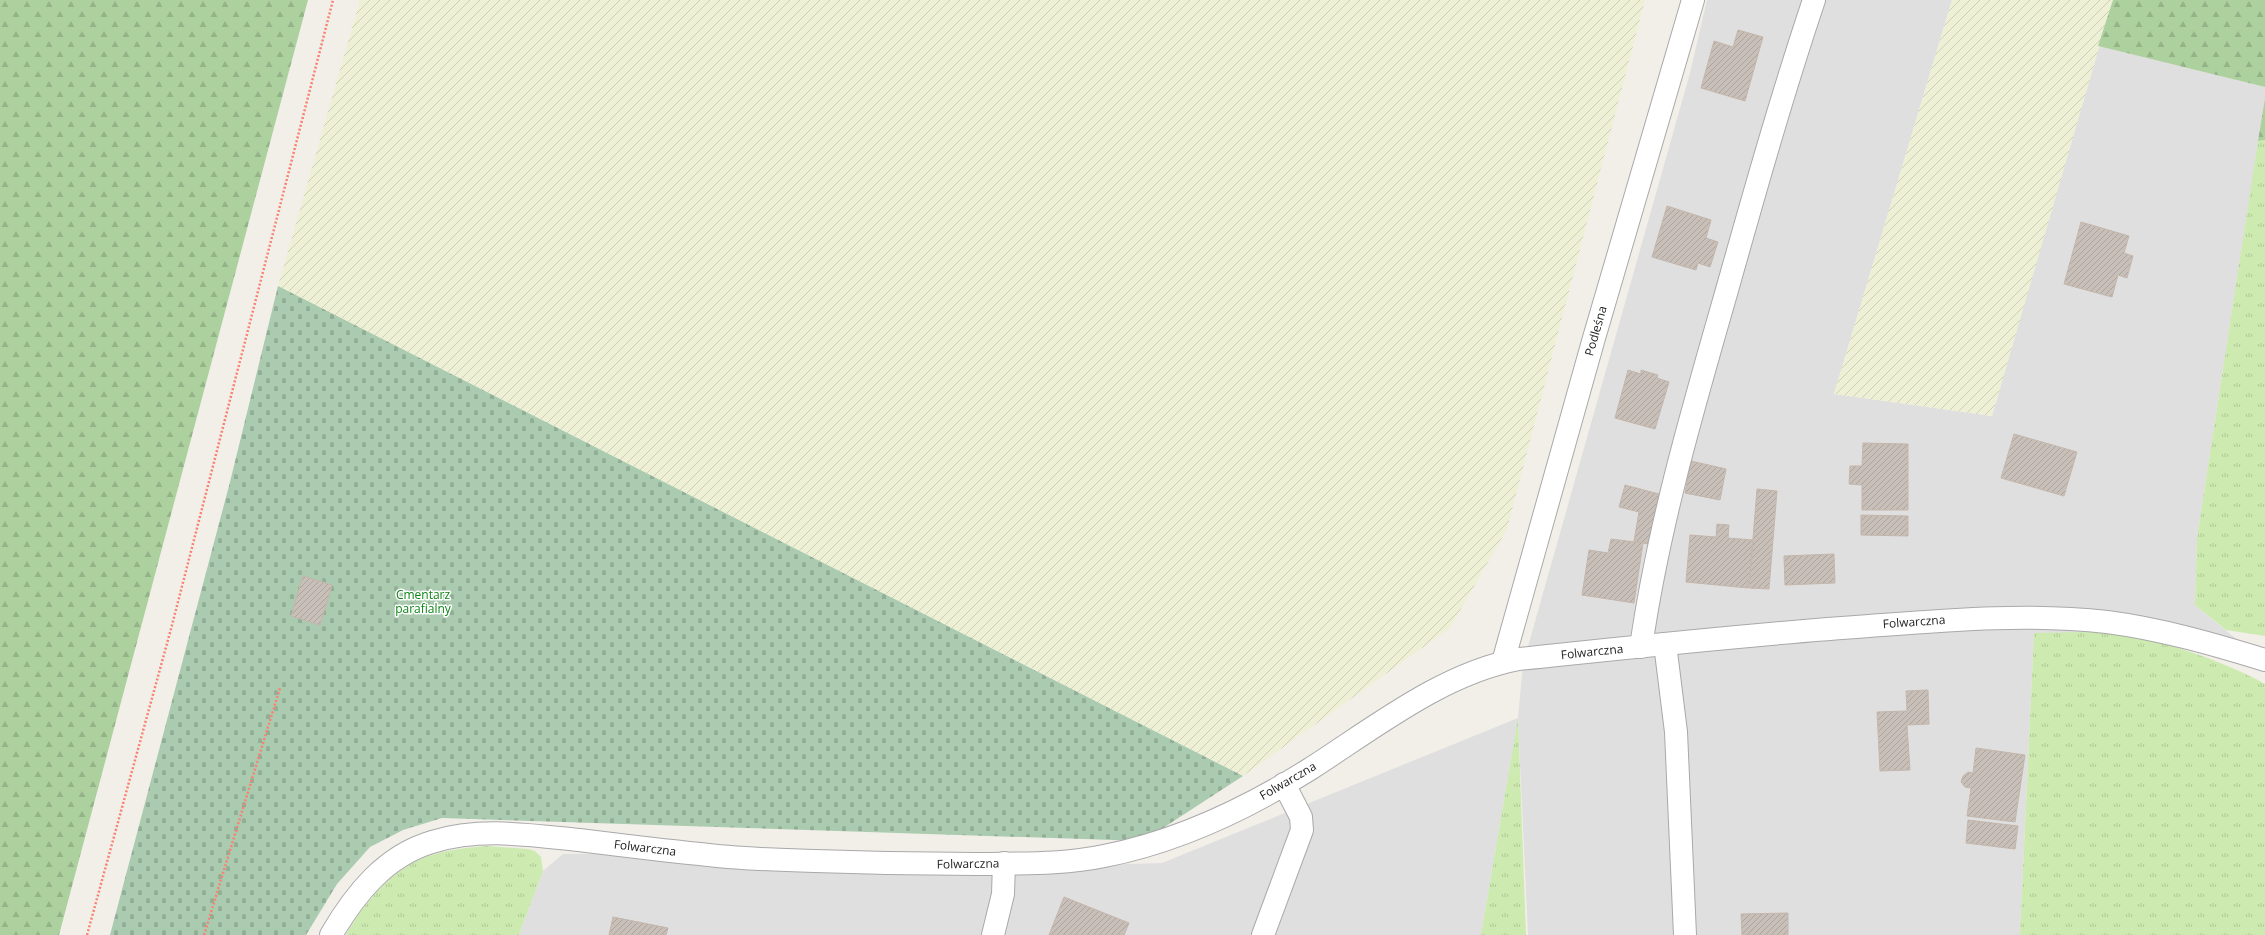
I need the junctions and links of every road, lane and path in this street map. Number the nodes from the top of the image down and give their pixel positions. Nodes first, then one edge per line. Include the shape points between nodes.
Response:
1 (333, 0) edge
2 (1693, 0) edge
3 (1814, 0) edge
4 (1665, 644) junction
5 (1641, 647) junction
6 (2265, 660) edge
7 (1503, 662) junction
8 (280, 688) dead end
9 (1284, 784) junction
10 (1004, 863) junction
11 (87, 935) edge
12 (204, 935) edge
13 (331, 935) edge
14 (993, 935) edge
15 (1263, 935) edge
16 (1685, 935) edge

1 - 11 path via 172,629
2 - 7 street, Podleśna via 1598,323
3 - 5 street via 1736,257 1673,481 1646,607
4 - 5 street, Folwarczna
4 - 6 street, Folwarczna via 1944,620 2085,620 2131,626 2197,640
4 - 16 street via 1676,732
5 - 7 street, Folwarczna
7 - 9 street, Folwarczna via 1471,672 1435,690
8 - 12 path
9 - 10 street, Folwarczna via 1212,820 1135,849 1081,860
9 - 15 street via 1301,817 1302,830
10 - 13 street, Folwarczna via 893,864 735,858 523,834 470,834 429,842 392,861 361,889
10 - 14 street via 1003,894

